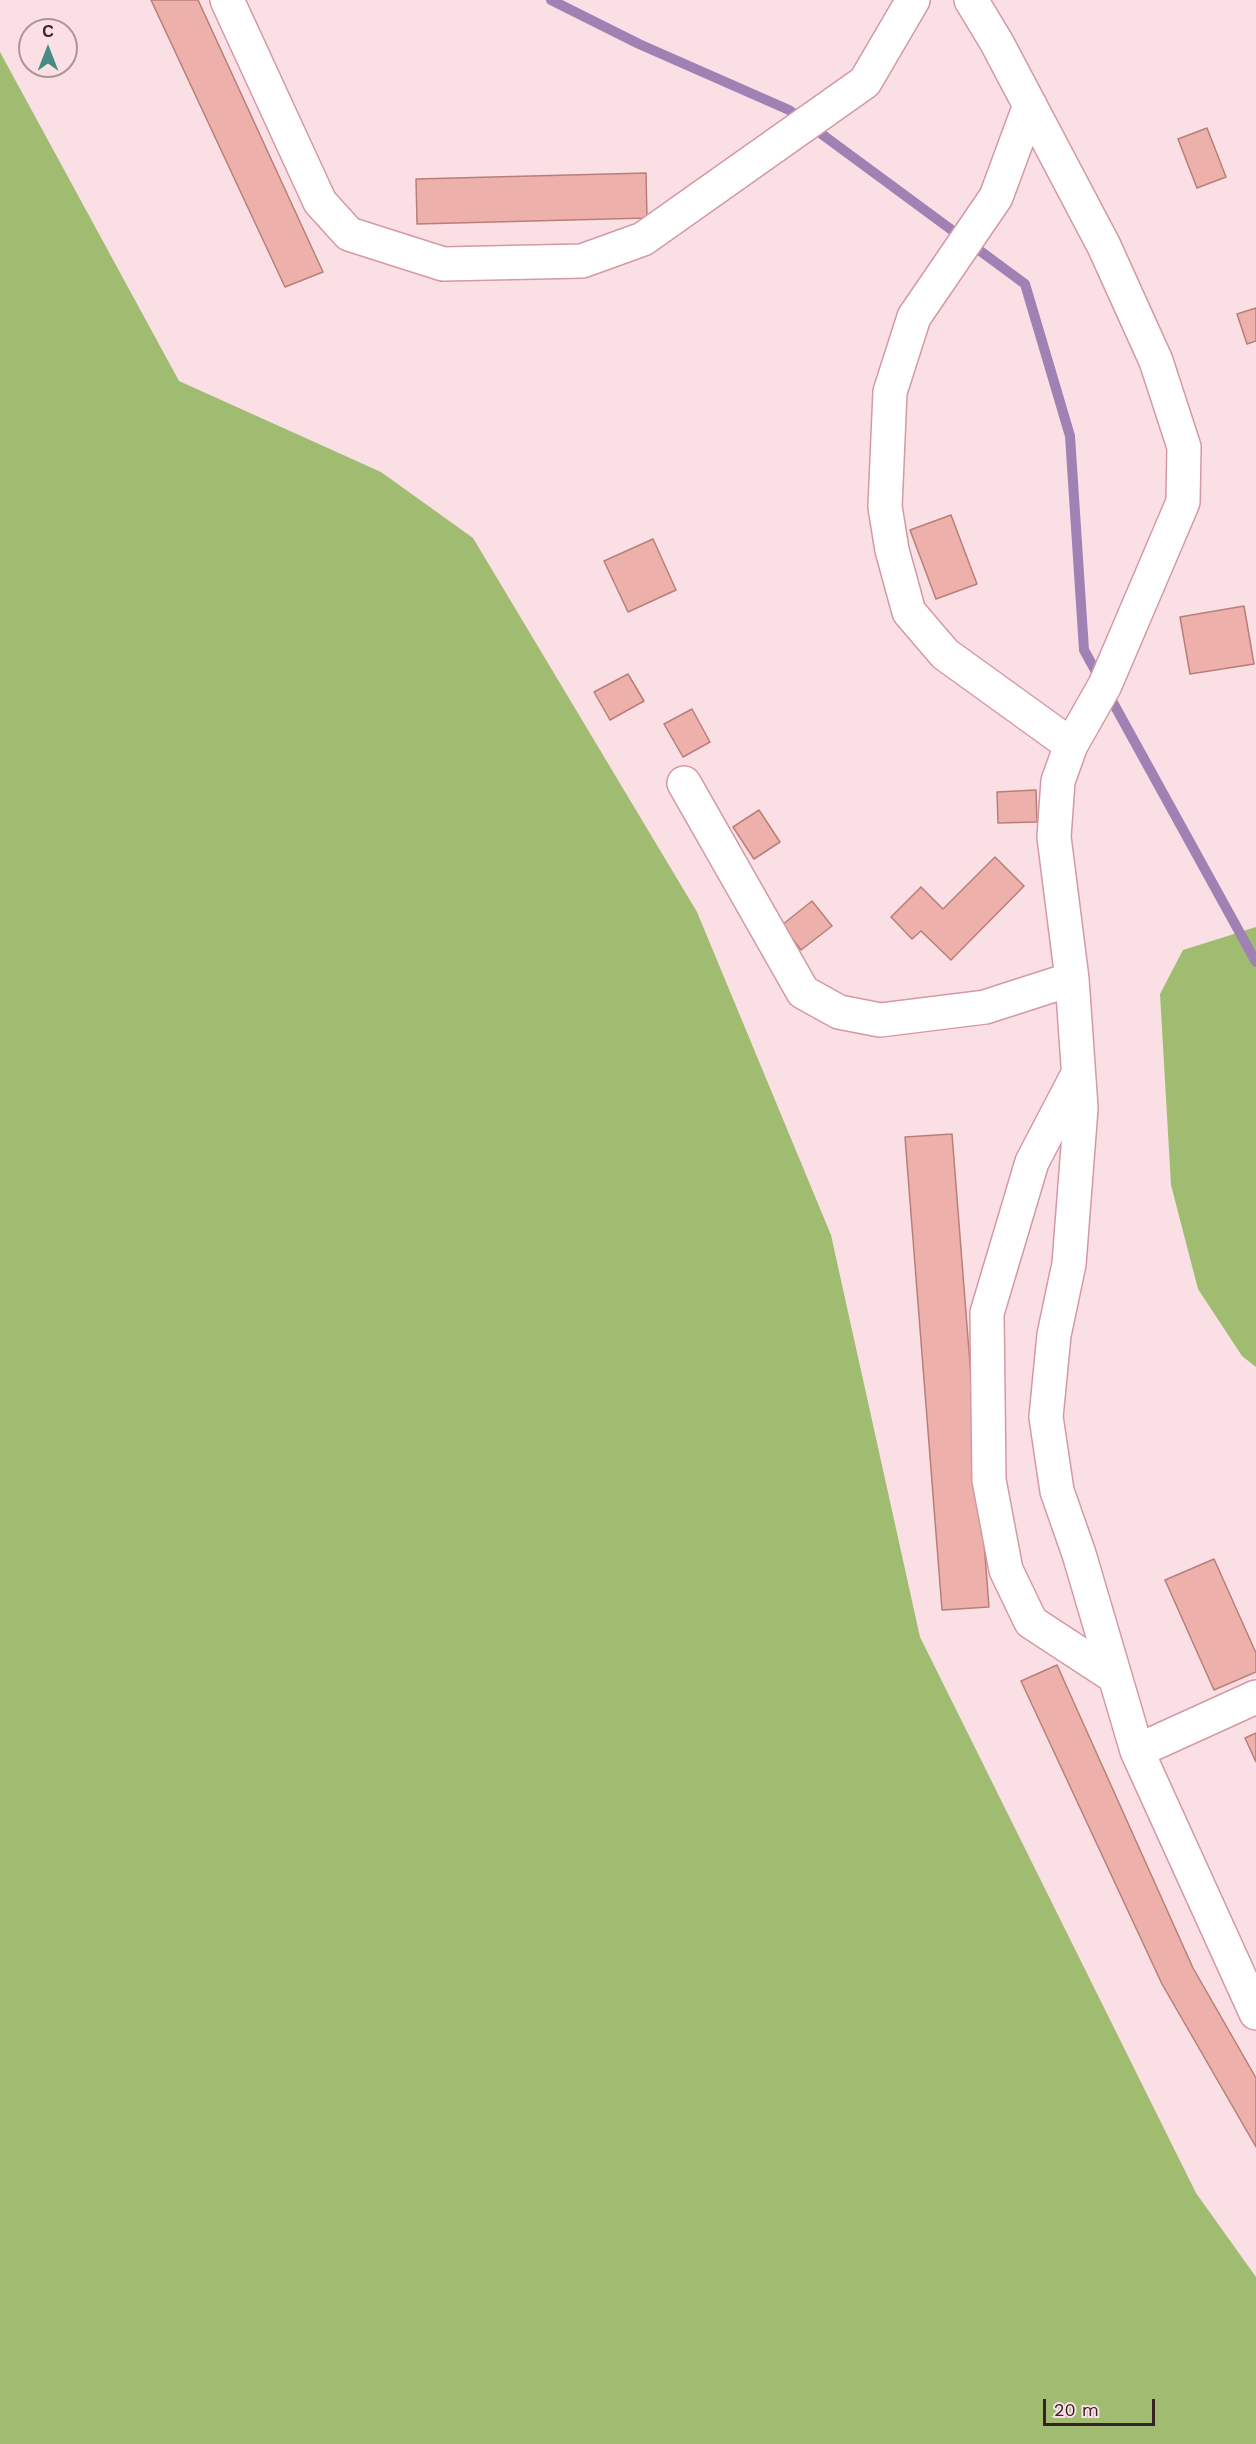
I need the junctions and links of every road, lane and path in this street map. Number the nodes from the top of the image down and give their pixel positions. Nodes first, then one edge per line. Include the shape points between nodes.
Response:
1 (227, 0) edge
2 (913, 0) edge
3 (971, 0) edge
4 (1030, 105) junction
5 (1071, 746) junction
6 (684, 783) dead end
7 (1072, 978) junction
8 (1078, 1073) junction
9 (1115, 1677) junction
10 (1256, 1697) edge
11 (1137, 1751) junction
12 (1256, 2013) edge

1 - 2 lane via 320,202 349,234 443,264 582,261 643,239 865,82
3 - 4 lane
4 - 5 lane via 1104,246 1156,361 1184,447 1183,502 1105,685
4 - 5 lane via 996,197 914,317 890,392 885,507 909,612 945,654
5 - 7 lane via 1058,781 1054,837
6 - 7 lane via 803,992 839,1012 880,1020 985,1006
7 - 8 lane
8 - 9 lane via 1081,1107 1069,1264 1054,1335 1046,1417 1057,1491
8 - 9 lane via 1032,1162 987,1313 989,1480 1006,1570 1031,1622
9 - 11 lane
10 - 11 lane
11 - 12 lane

